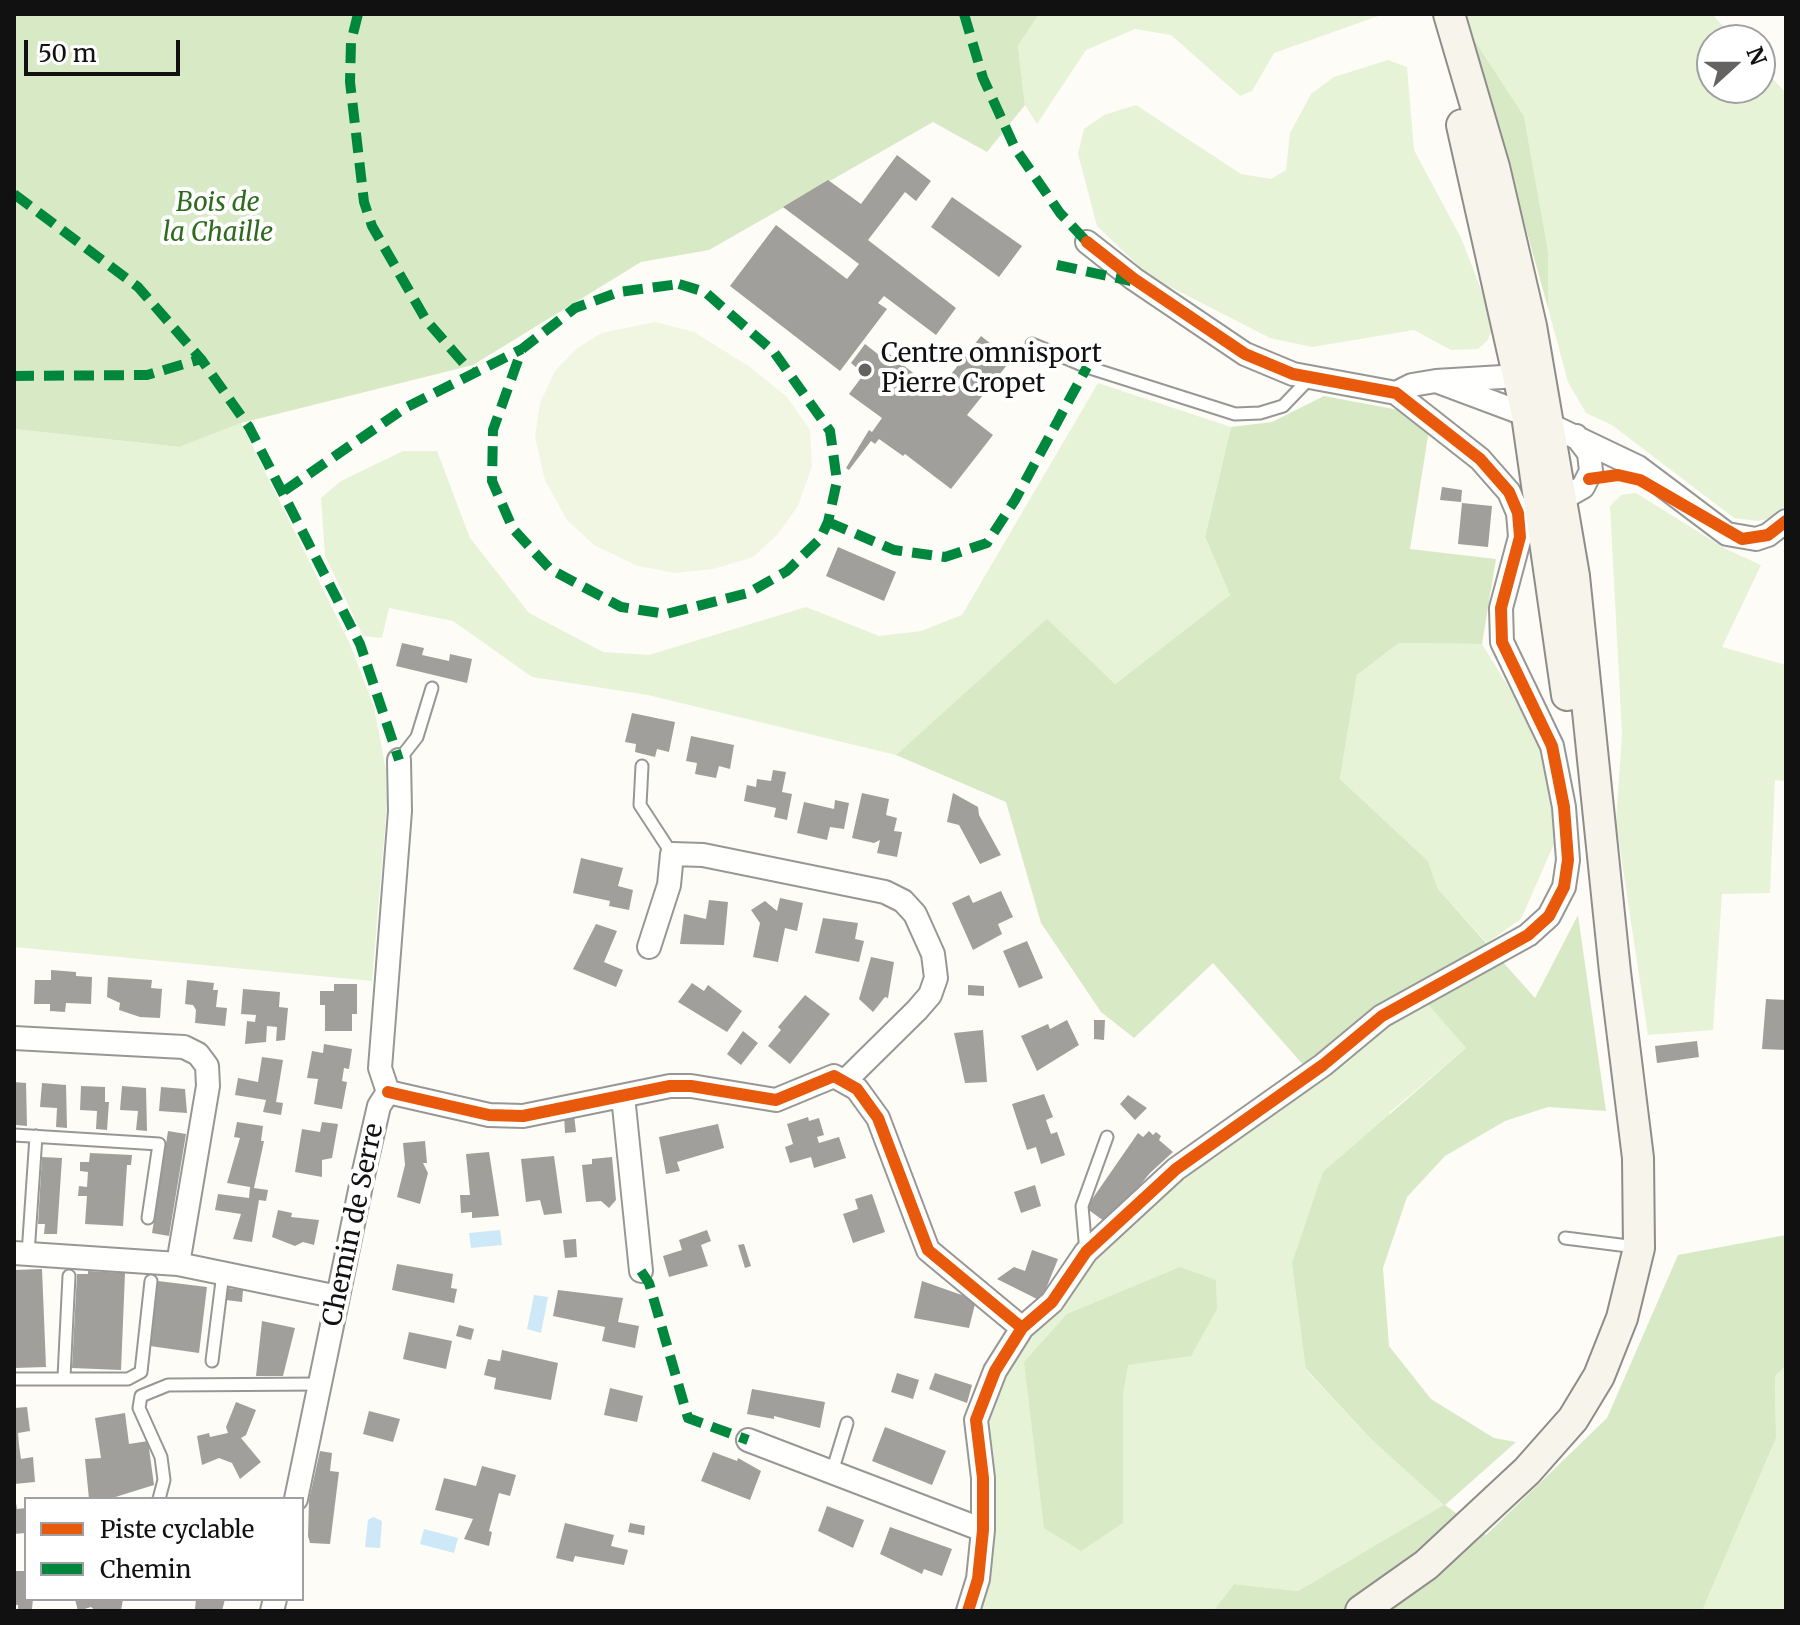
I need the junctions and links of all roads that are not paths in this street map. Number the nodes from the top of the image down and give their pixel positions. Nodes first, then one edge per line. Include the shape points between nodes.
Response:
1 (1436, 14) edge
2 (1449, 14) edge
3 (1087, 242) dead end
4 (1032, 344) dead end
5 (1519, 376) junction
6 (1310, 377) junction
7 (1436, 381) junction
8 (1396, 393) junction
9 (1547, 423) junction
10 (1786, 521) edge
11 (1581, 634) junction
12 (432, 688) dead end
13 (399, 760) joint
14 (642, 766) dead end
15 (672, 854) junction
16 (649, 947) dead end
17 (1615, 972) junction
18 (14, 1038) edge
19 (845, 1081) junction
20 (388, 1092) junction
21 (623, 1096) junction
22 (14, 1135) edge
23 (36, 1136) junction
24 (1107, 1137) dead end
25 (148, 1218) dead end
26 (1565, 1238) dead end
27 (1639, 1248) junction
28 (1086, 1252) junction
29 (21, 1253) edge
30 (178, 1264) junction
31 (641, 1271) dead end
32 (223, 1273) junction
33 (69, 1276) dead end
34 (151, 1281) dead end
35 (338, 1297) junction
36 (1022, 1328) junction
37 (212, 1361) dead end
38 (64, 1377) junction
39 (14, 1379) edge
40 (321, 1384) junction
41 (847, 1423) dead end
42 (748, 1440) dead end
43 (832, 1472) junction
44 (160, 1497) edge
45 (296, 1497) edge
46 (983, 1530) junction
47 (968, 1611) edge
48 (1361, 1611) edge

1 - 5 main road
2 - 9 main road via 1497,180
3 - 6 street via 1245,354
4 - 6 lane via 1235,414 1283,406
5 - 7 street
5 - 9 main road
6 - 8 street
7 - 8 street
7 - 9 street
8 - 28 street via 1480,459 1509,492 1518,513 1520,537 1501,608 1502,642 1552,746 1568,860 1564,887 1549,916 1528,935 1382,1016 1323,1065 1176,1169
9 - 10 street via 1638,467 1727,534 1756,539
9 - 11 main road
9 - 11 street via 1568,604
9 - 17 main road via 1603,935
11 - 17 main road
12 - 13 lane via 417,737
13 - 20 street, Chemin de Serre via 400,811 380,1068
14 - 15 lane via 640,805
15 - 16 street via 669,885
15 - 19 street via 703,855 885,892 915,914 933,954 936,978 930,995
17 - 27 main road via 1638,1158
18 - 30 street via 184,1047 207,1066
19 - 21 street via 834,1076 821,1079 776,1100 691,1086
19 - 36 street via 878,1118 928,1250
20 - 21 street via 489,1115 523,1116
20 - 35 street, Chemin de Serre via 379,1106
21 - 31 street
22 - 23 lane
23 - 25 lane via 159,1144
23 - 29 lane
24 - 28 lane via 1082,1206
26 - 27 lane
27 - 48 main road via 1622,1318 1599,1376 1573,1419 1527,1471 1426,1565
28 - 36 street via 1052,1302
29 - 30 street
30 - 32 street
32 - 35 street
32 - 37 lane
33 - 38 lane
34 - 38 lane via 141,1372 128,1379
35 - 40 street, Chemin de Serre
36 - 46 street via 995,1371 976,1420
38 - 39 lane
40 - 44 lane via 168,1385 141,1396 139,1408 161,1457
40 - 45 street, Chemin de Serre
41 - 43 lane
42 - 43 street
43 - 46 street
46 - 47 street via 978,1579

